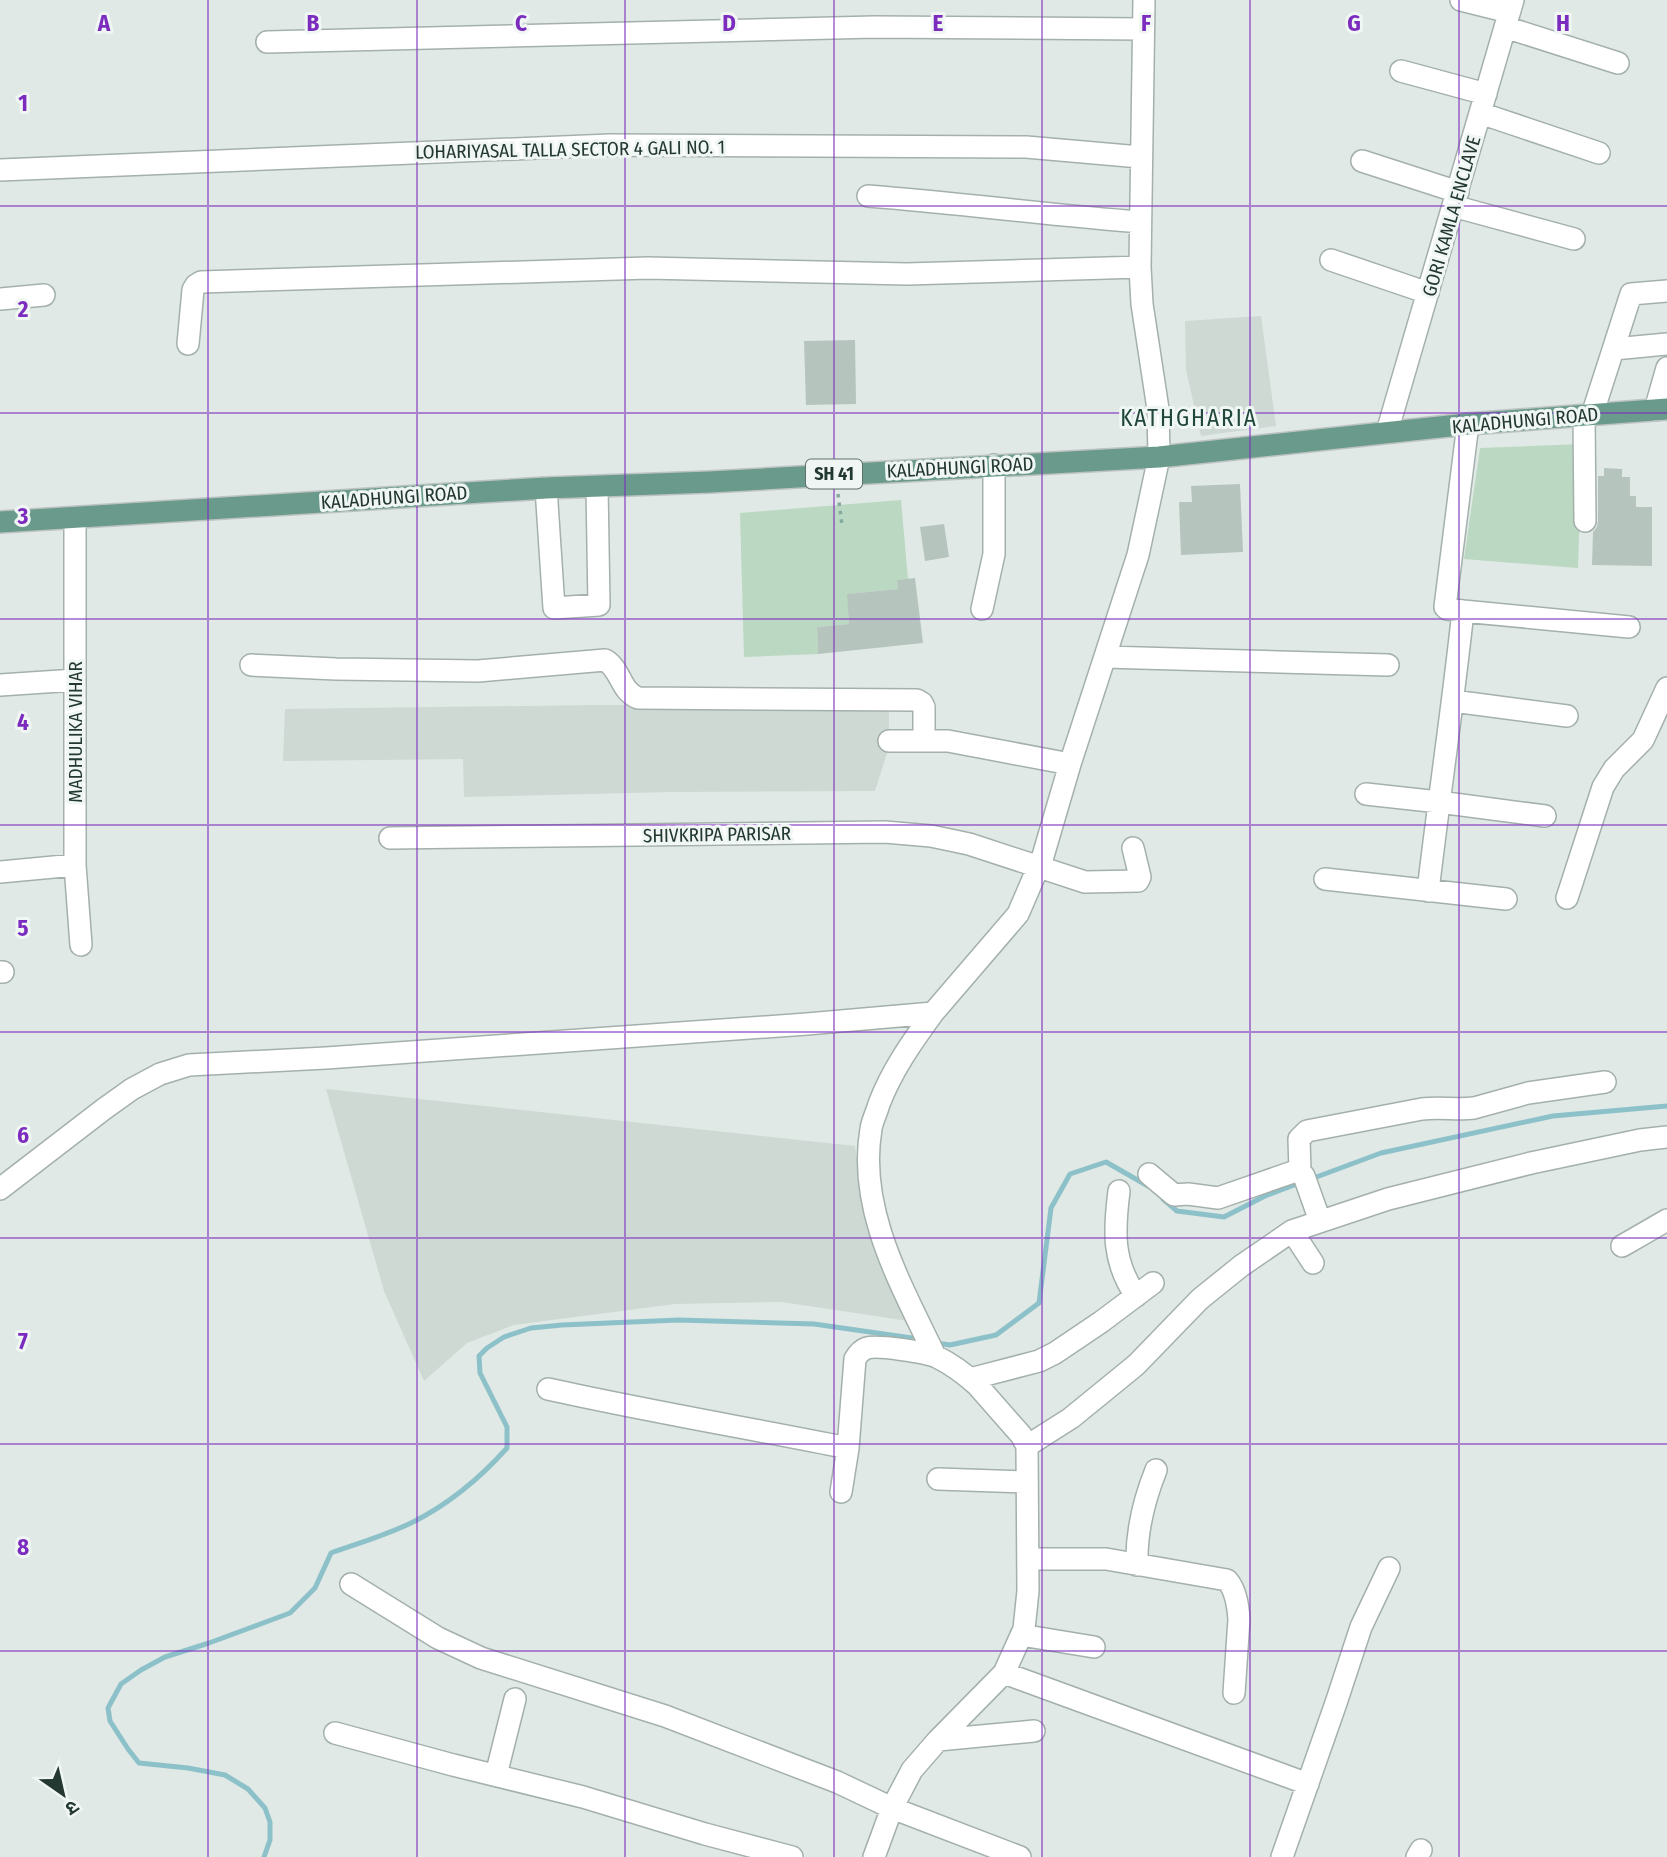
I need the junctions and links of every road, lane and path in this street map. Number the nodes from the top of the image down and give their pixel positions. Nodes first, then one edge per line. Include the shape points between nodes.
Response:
1 (1144, 0) edge
2 (1461, 0) edge
3 (1509, 13) edge
4 (1142, 29) junction
5 (267, 42) dead end
6 (1618, 63) dead end
7 (1401, 71) dead end
8 (1483, 104) junction
9 (1599, 153) dead end
10 (1140, 157) junction
11 (1362, 161) dead end
12 (0, 170) edge
13 (868, 196) dead end
14 (1455, 199) junction
15 (1140, 222) junction
16 (1574, 239) dead end
17 (1331, 260) dead end
18 (1140, 267) junction
19 (1667, 291) edge
20 (1428, 293) junction
21 (44, 295) dead end
22 (0, 299) edge
23 (188, 344) dead end
24 (1667, 344) edge
25 (1614, 349) junction
26 (1667, 368) edge
27 (1661, 410) edge
28 (1588, 415) junction
29 (1468, 424) junction
30 (1387, 432) junction
31 (1159, 457) junction
32 (993, 465) junction
33 (836, 474) junction
34 (597, 487) junction
35 (546, 488) junction
36 (75, 518) junction
37 (1585, 521) dead end
38 (0, 522) edge
39 (842, 525) dead end
40 (982, 609) dead end
41 (1463, 611) junction
42 (1629, 627) dead end
43 (1105, 657) junction
44 (251, 665) dead end
45 (1388, 665) dead end
46 (75, 680) junction
47 (0, 685) edge
48 (1667, 688) edge
49 (1453, 701) junction
50 (1567, 716) dead end
51 (924, 740) junction
52 (889, 741) dead end
53 (1070, 764) junction
54 (1366, 794) dead end
55 (1439, 802) junction
56 (1545, 817) dead end
57 (390, 838) dead end
58 (1133, 848) dead end
59 (75, 865) junction
60 (1038, 867) junction
61 (0, 872) edge
62 (1325, 879) dead end
63 (1428, 891) junction
64 (1567, 898) dead end
65 (1506, 899) dead end
66 (81, 946) dead end
67 (933, 1013) junction
68 (1605, 1082) dead end
69 (1667, 1137) edge
70 (1149, 1174) dead end
71 (1305, 1180) junction
72 (0, 1189) edge
73 (1119, 1191) dead end
74 (1667, 1220) edge
75 (1320, 1221) junction
76 (1292, 1231) junction
77 (1622, 1246) dead end
78 (1313, 1263) dead end
79 (935, 1356) junction
80 (970, 1378) junction
81 (548, 1389) dead end
82 (1027, 1446) junction
83 (848, 1448) junction
84 (1156, 1470) dead end
85 (938, 1479) dead end
86 (1026, 1482) junction
87 (841, 1492) dead end
88 (1028, 1559) junction
89 (1137, 1565) junction
90 (1389, 1568) dead end
91 (351, 1584) dead end
92 (1021, 1635) junction
93 (1094, 1647) dead end
94 (1004, 1673) junction
95 (1234, 1693) dead end
96 (515, 1699) dead end
97 (1034, 1731) dead end
98 (335, 1733) dead end
99 (938, 1740) junction
100 (496, 1775) junction
101 (1308, 1784) junction
102 (892, 1808) junction
103 (792, 1857) edge
104 (874, 1857) edge
105 (1020, 1857) edge
106 (1282, 1857) edge

1 - 4 street
2 - 3 street
3 - 6 street
3 - 8 street, GORI KAMLA ENCLAVE
4 - 5 street via 874,27
4 - 10 street
7 - 8 street
8 - 9 street
8 - 14 street, GORI KAMLA ENCLAVE
10 - 12 street, LOHARIYASAL TALLA SECTOR 4 GALI NO. 1 via 1026,147 610,145
10 - 15 street
11 - 14 street
13 - 15 street
14 - 16 street
14 - 20 street, GORI KAMLA ENCLAVE
15 - 18 street
17 - 20 street
18 - 23 street via 907,274 648,268 201,282 193,290
18 - 31 street via 1158,409
19 - 25 street via 1631,293
20 - 30 street, GORI KAMLA ENCLAVE
21 - 22 street
24 - 25 street
25 - 28 street
26 - 27 street
27 - 28 main road, KALADHUNGI ROAD / SH 41
28 - 29 main road, KALADHUNGI ROAD / SH 41
28 - 37 street
29 - 30 main road, KALADHUNGI ROAD / SH 41
29 - 41 street via 1444,604 1447,609
30 - 31 main road, KALADHUNGI ROAD / SH 41
31 - 32 main road, KALADHUNGI ROAD / SH 41
31 - 43 street via 1138,555
32 - 33 main road, KALADHUNGI ROAD / SH 41
32 - 40 street via 994,554
33 - 34 main road, KALADHUNGI ROAD / SH 41
33 - 39 path
34 - 35 main road, KALADHUNGI ROAD / SH 41
34 - 35 street via 599,605 554,608
35 - 36 main road, KALADHUNGI ROAD / SH 41
36 - 38 main road, KALADHUNGI ROAD / SH 41
36 - 46 street, MADHULIKA VIHAR
41 - 42 street
41 - 49 street
43 - 45 street
43 - 53 street
44 - 51 street via 478,671 605,660 630,695 638,698 917,700 924,707
46 - 47 street
46 - 59 street, MADHULIKA VIHAR
48 - 64 street via 1643,740 1603,787
49 - 50 street
49 - 55 street
51 - 52 street
51 - 53 street
53 - 60 street
54 - 55 street
55 - 56 street
55 - 63 street
57 - 60 street, SHIVKRIPA PARISAR via 885,832 957,841
58 - 60 street, SHIVKRIPA PARISAR via 1138,881 1085,882
59 - 61 street
59 - 66 street, MADHULIKA VIHAR
60 - 67 street via 1018,914
62 - 63 street
63 - 65 street
67 - 72 street via 189,1065 160,1073 132,1089
67 - 79 street via 887,1083 871,1128 868,1173 874,1211 903,1292
68 - 71 street via 1528,1093 1474,1108 1422,1108 1307,1131 1299,1139
69 - 75 street via 1531,1163
70 - 71 street via 1174,1195 1218,1198
71 - 75 street
73 - 80 street via 1115,1218 1119,1264 1144,1289 1055,1353
74 - 77 street
75 - 76 street
76 - 78 street
76 - 82 street via 1200,1299 1136,1365 1071,1418
79 - 80 street
79 - 83 street via 868,1347 860,1352 855,1359
80 - 82 street
81 - 83 street
82 - 86 street
83 - 87 street
84 - 89 street via 1142,1511
85 - 86 street
86 - 88 street
88 - 89 street via 1106,1559
88 - 92 street
89 - 95 street via 1230,1582 1239,1619
90 - 101 street via 1361,1627
91 - 102 street via 438,1638 481,1658 665,1716
92 - 93 street
92 - 94 street
94 - 99 street
94 - 101 street
96 - 100 street
97 - 99 street
98 - 100 street
99 - 102 street via 912,1770
100 - 103 street
101 - 106 street
102 - 104 street
102 - 105 street

